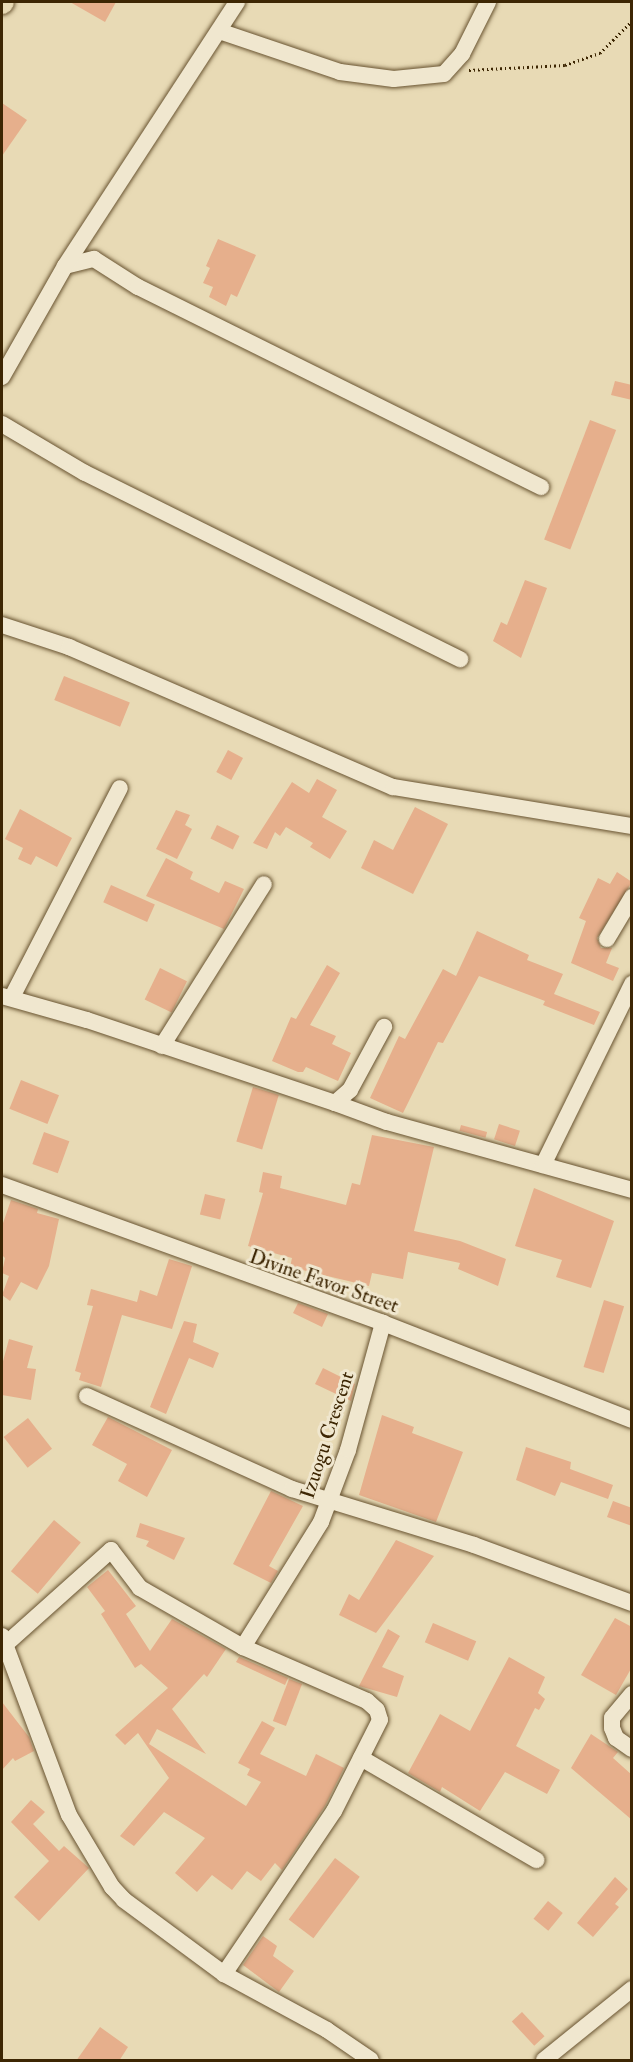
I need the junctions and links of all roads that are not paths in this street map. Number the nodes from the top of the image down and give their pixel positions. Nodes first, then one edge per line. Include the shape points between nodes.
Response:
1 (237, 2) edge
2 (488, 2) edge
3 (219, 31) junction
4 (64, 266) junction
5 (2, 377) edge
6 (2, 424) edge
7 (541, 487) dead end
8 (2, 625) edge
9 (460, 659) dead end
10 (120, 788) dead end
11 (632, 826) edge
12 (264, 884) dead end
13 (632, 897) edge
14 (607, 939) dead end
15 (632, 984) edge
16 (7, 996) edge
17 (384, 1028) dead end
18 (162, 1046) junction
19 (335, 1103) junction
20 (543, 1165) junction
21 (2, 1185) edge
22 (632, 1190) edge
23 (383, 1323) junction
24 (87, 1396) dead end
25 (632, 1420) edge
26 (329, 1502) junction
27 (632, 1604) edge
28 (4, 1640) edge
29 (243, 1647) junction
30 (632, 1694) edge
31 (632, 1749) edge
32 (361, 1758) junction
33 (536, 1860) dead end
34 (224, 1974) junction
35 (632, 1989) edge
36 (371, 2061) edge
37 (544, 2061) edge

1 - 3 street
2 - 3 street via 462,54 444,74 394,79 340,72
3 - 4 street
4 - 5 street
4 - 7 street via 94,260 138,287
6 - 9 street via 86,473
8 - 11 street via 69,647 393,787
10 - 16 street
12 - 18 street
13 - 14 street
15 - 20 street
16 - 18 street
17 - 19 street via 350,1090
18 - 19 street
19 - 20 street via 387,1122
20 - 22 street
21 - 23 street, Divine Favor Street
23 - 25 street, Divine Favor Street
23 - 26 street, Izuogu Crescent via 348,1450
24 - 26 street via 239,1468
26 - 27 street via 474,1545
26 - 29 street, Izuogu Crescent via 293,1571
28 - 29 street via 111,1550 140,1588
28 - 34 street via 49,1767 90,1854 124,1900
29 - 32 street via 368,1701 380,1720
30 - 31 street via 612,1718 612,1728 616,1738
32 - 33 street
32 - 34 street via 334,1811
34 - 36 street via 327,2030
35 - 37 street

